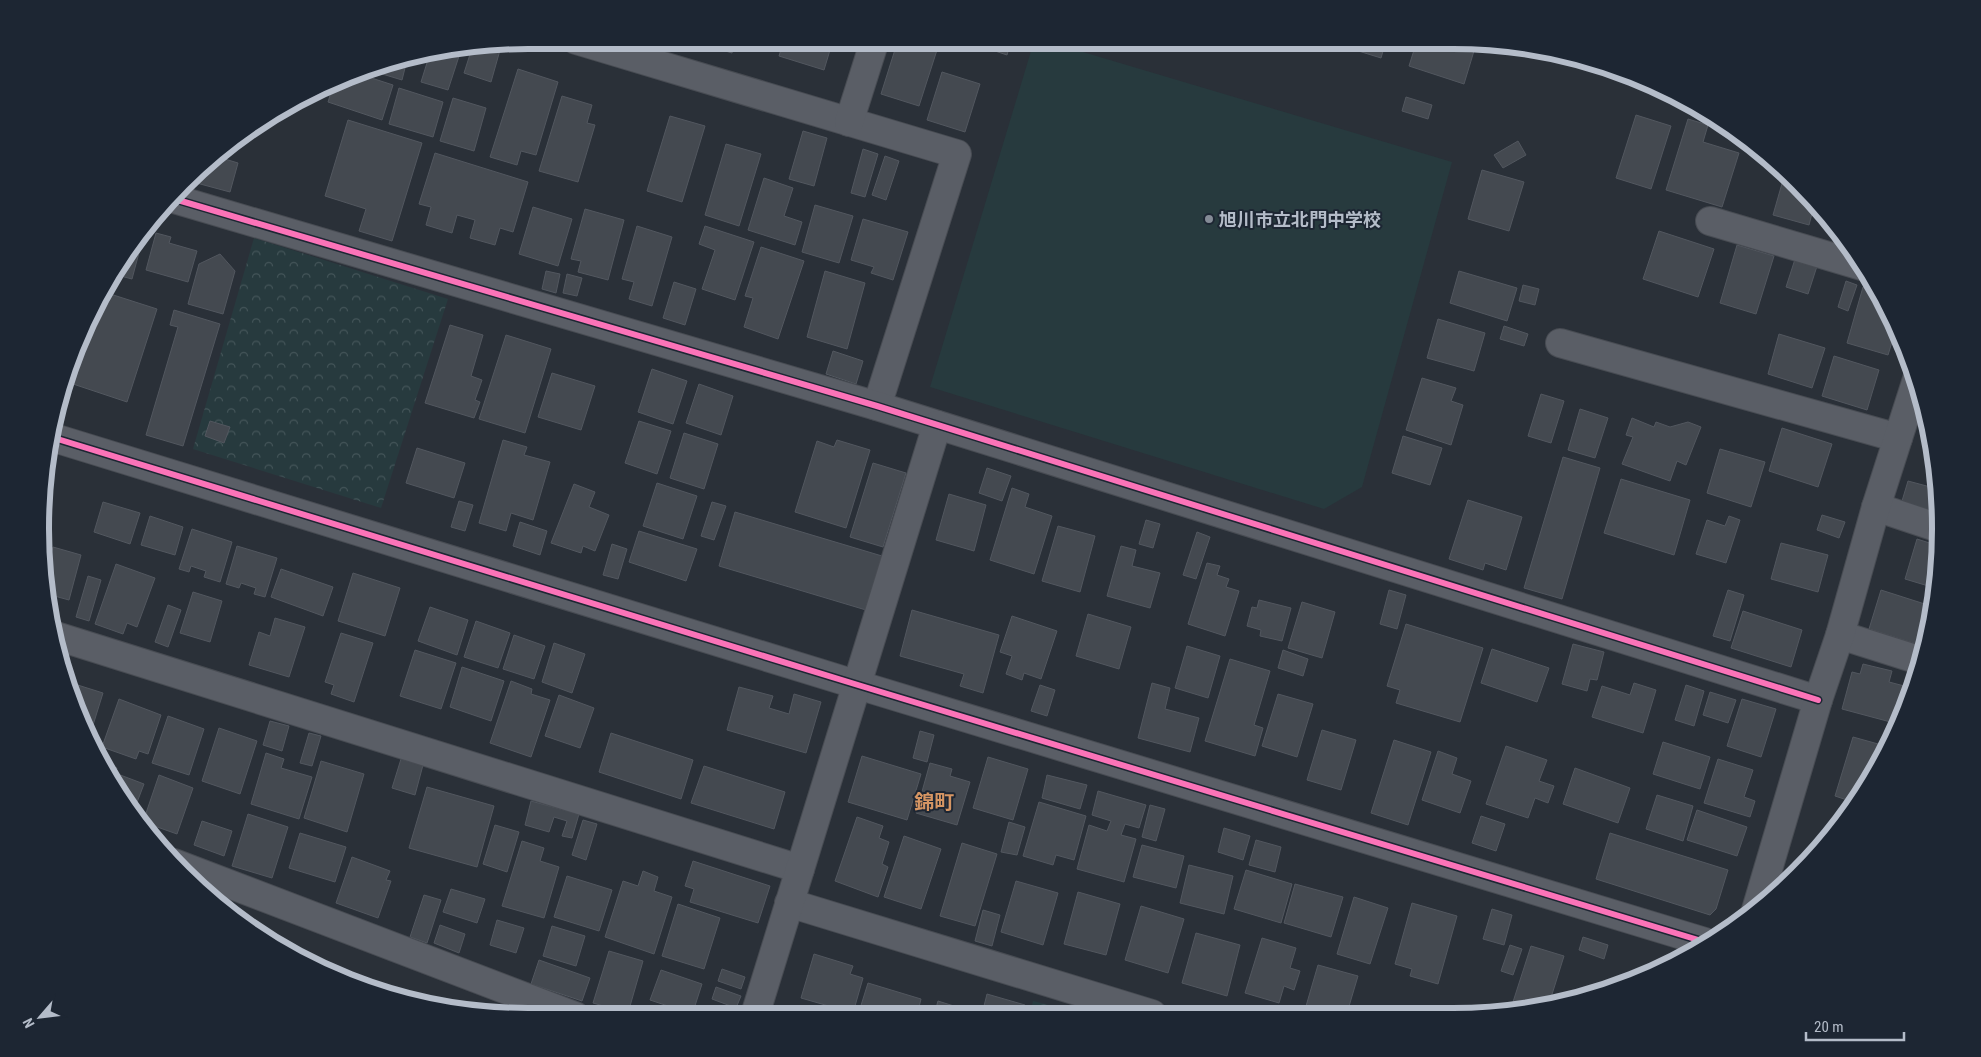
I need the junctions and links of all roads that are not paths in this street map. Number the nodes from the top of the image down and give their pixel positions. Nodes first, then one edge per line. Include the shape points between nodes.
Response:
1 (606, 49) edge
2 (872, 49) edge
3 (849, 122) junction
4 (179, 200) edge
5 (1710, 221) dead end
6 (1852, 263) edge
7 (1560, 343) dead end
8 (1913, 393) edge
9 (877, 406) junction
10 (937, 425) junction
11 (1898, 438) junction
12 (57, 439) edge
13 (1876, 507) junction
14 (1932, 526) edge
15 (1840, 635) junction
16 (62, 638) edge
17 (1914, 659) edge
18 (858, 685) junction
19 (1818, 700) junction
20 (190, 869) edge
21 (800, 869) junction
22 (1760, 897) edge
23 (789, 903) junction
24 (1698, 940) edge
25 (554, 1008) edge
26 (756, 1008) edge
27 (1132, 1008) edge

1 - 3 street
2 - 3 street
3 - 9 street via 957,154
4 - 9 street
5 - 6 street
7 - 11 street
8 - 11 street
9 - 10 street
10 - 18 street
10 - 19 street
11 - 13 street
12 - 18 street
13 - 14 street
13 - 15 street
15 - 17 street
15 - 19 street
16 - 21 street
18 - 21 street
18 - 24 street
19 - 22 street
20 - 25 street
21 - 23 street
23 - 26 street
23 - 27 street

